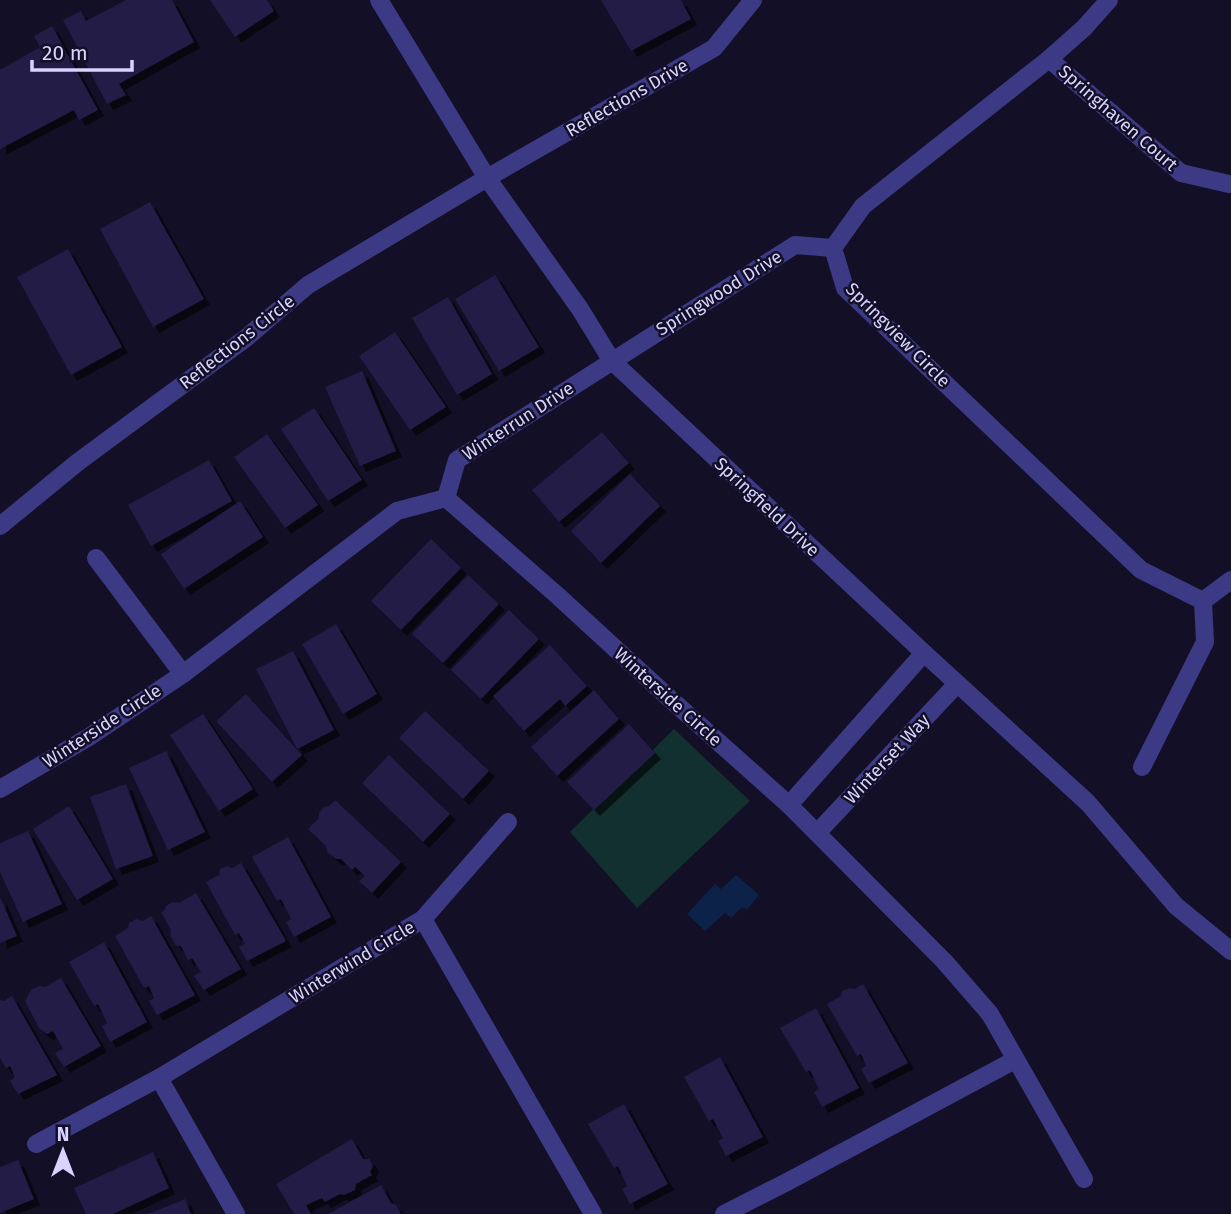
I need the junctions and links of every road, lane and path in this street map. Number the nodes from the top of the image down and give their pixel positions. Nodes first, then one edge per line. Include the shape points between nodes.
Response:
1 (379, 0) edge
2 (753, 0) edge
3 (1109, 0) edge
4 (1049, 59) junction
5 (487, 178) junction
6 (1229, 184) dead end
7 (833, 248) junction
8 (612, 361) junction
9 (446, 498) junction
10 (0, 526) edge
11 (96, 558) dead end
12 (1231, 580) edge
13 (1203, 601) junction
14 (924, 653) junction
15 (183, 674) junction
16 (957, 684) junction
17 (1142, 767) dead end
18 (0, 789) edge
19 (789, 805) junction
20 (508, 822) dead end
21 (817, 834) junction
22 (423, 919) junction
23 (1231, 951) edge
24 (1015, 1060) junction
25 (159, 1079) junction
26 (36, 1144) dead end
27 (1084, 1179) dead end
28 (236, 1214) edge
29 (593, 1214) edge
30 (724, 1214) edge

1 - 5 street, Springfield Drive
2 - 5 street, Reflections Drive via 714,48
3 - 4 street
4 - 6 street, Springhaven Court via 1181,173
4 - 7 street via 863,206
5 - 8 street, Springfield Drive
5 - 10 street, Reflections Circle via 308,285 246,338
7 - 8 street, Springwood Drive via 795,245
7 - 13 street, Springview Circle via 845,288 1141,570
8 - 9 street, Winterrun Drive via 457,460
8 - 14 street, Springfield Drive
9 - 15 street, Winterside Circle via 397,511
9 - 19 street, Winterside Circle
11 - 15 street
12 - 13 street
13 - 17 street via 1205,642
14 - 16 street, Springfield Drive
14 - 19 street
15 - 18 street, Winterside Circle
16 - 21 street, Winterset Way
16 - 23 street, Springfield Drive via 1088,803 1176,906
19 - 21 street, Winterside Circle
20 - 22 street
21 - 24 street, Winterside Circle via 944,961 990,1014
22 - 25 street, Winterwind Circle
22 - 29 street, Winterwind Circle
24 - 27 street, Winterside Circle
24 - 30 street
25 - 26 street, Winterwind Circle
25 - 28 street

